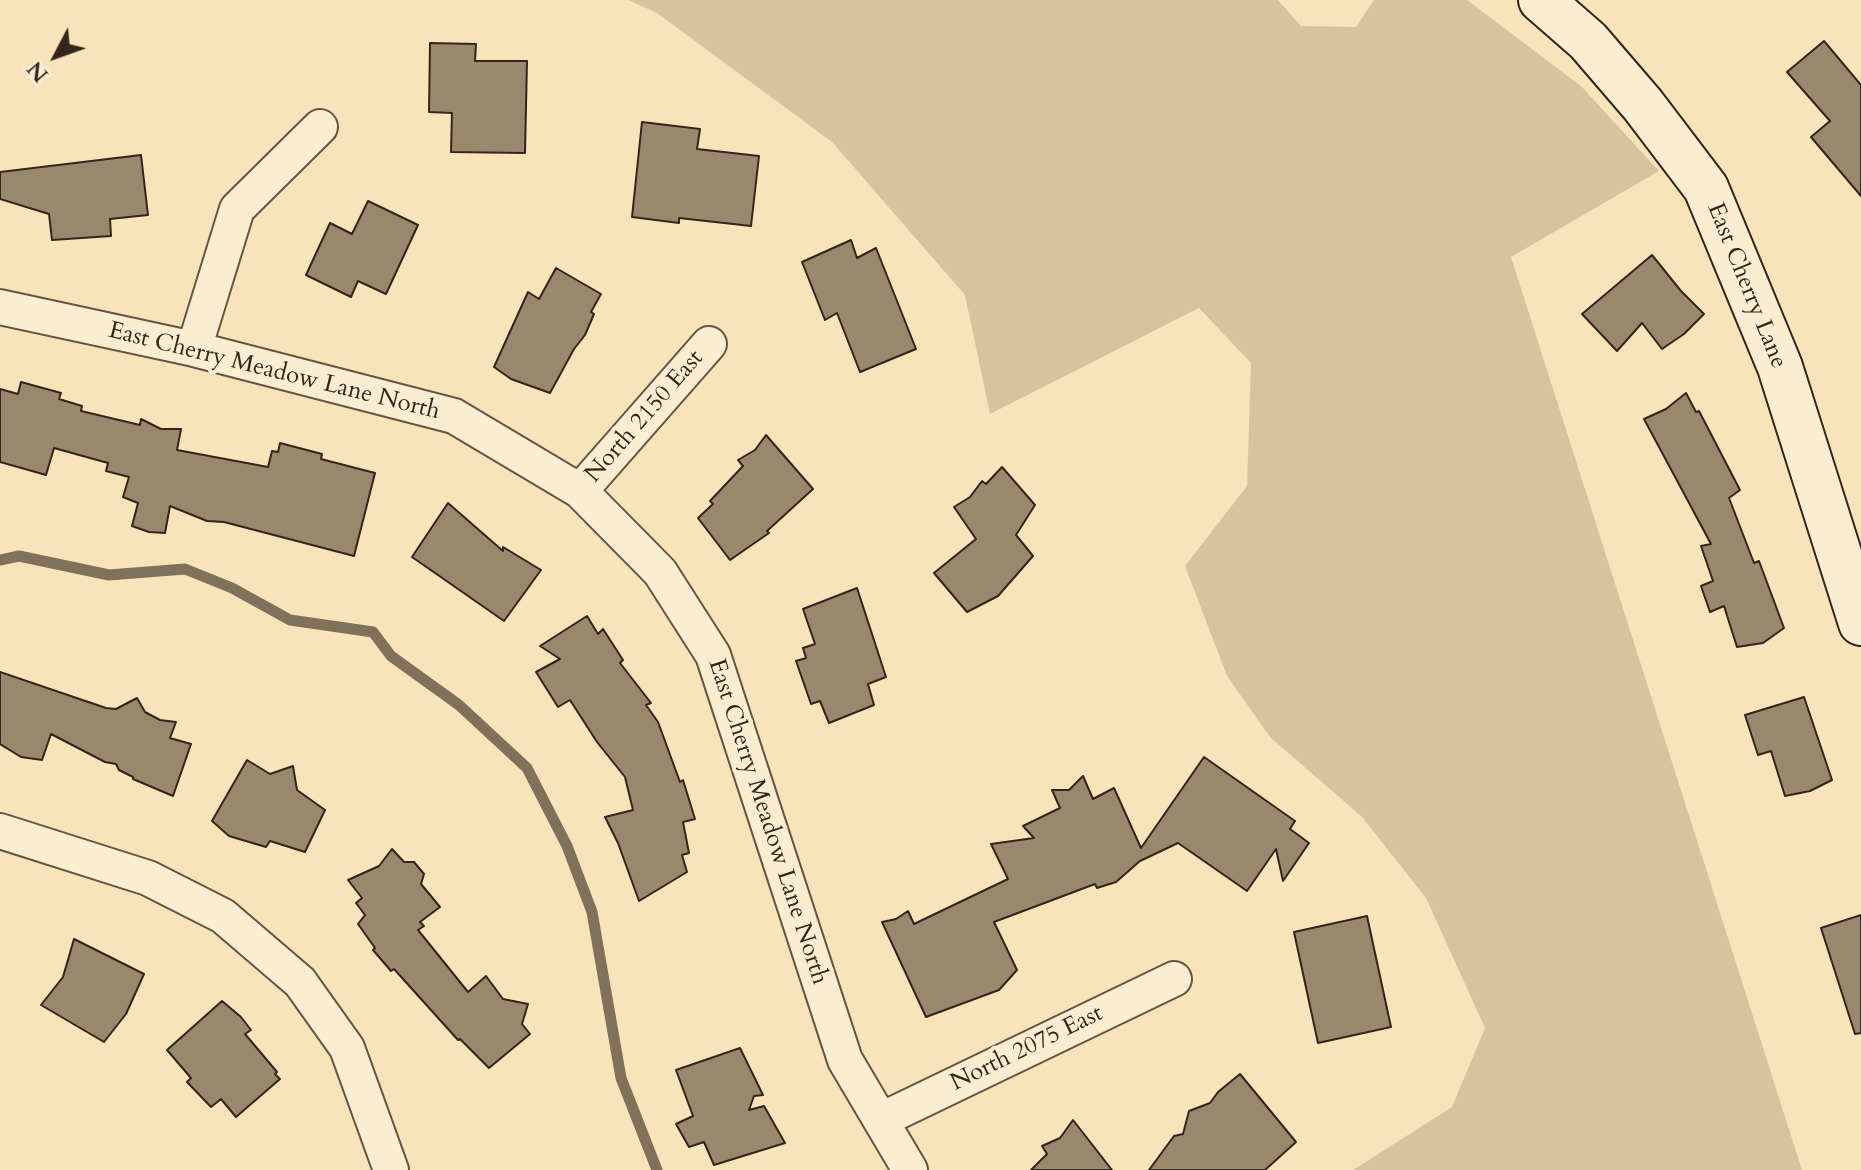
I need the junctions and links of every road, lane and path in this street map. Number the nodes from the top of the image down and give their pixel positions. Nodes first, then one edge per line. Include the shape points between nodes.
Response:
1 (1541, 0) edge
2 (320, 127) dead end
3 (0, 307) edge
4 (709, 344) dead end
5 (194, 349) junction
6 (580, 491) junction
7 (1861, 623) edge
8 (0, 831) edge
9 (1174, 979) dead end
10 (881, 1120) junction
11 (391, 1170) edge
12 (910, 1170) edge

1 - 7 street, East Cherry Lane via 1588,41 1706,188 1780,367
2 - 5 street via 237,209
3 - 5 street, East Cherry Meadow Lane North
4 - 6 street, North 2150 East
5 - 6 street, East Cherry Meadow Lane North via 454,416
6 - 10 street, East Cherry Meadow Lane North via 660,572 713,655 845,1060
8 - 11 street via 148,878 223,916 300,982 347,1048
9 - 10 street, North 2075 East
10 - 12 street, East Cherry Meadow Lane North

